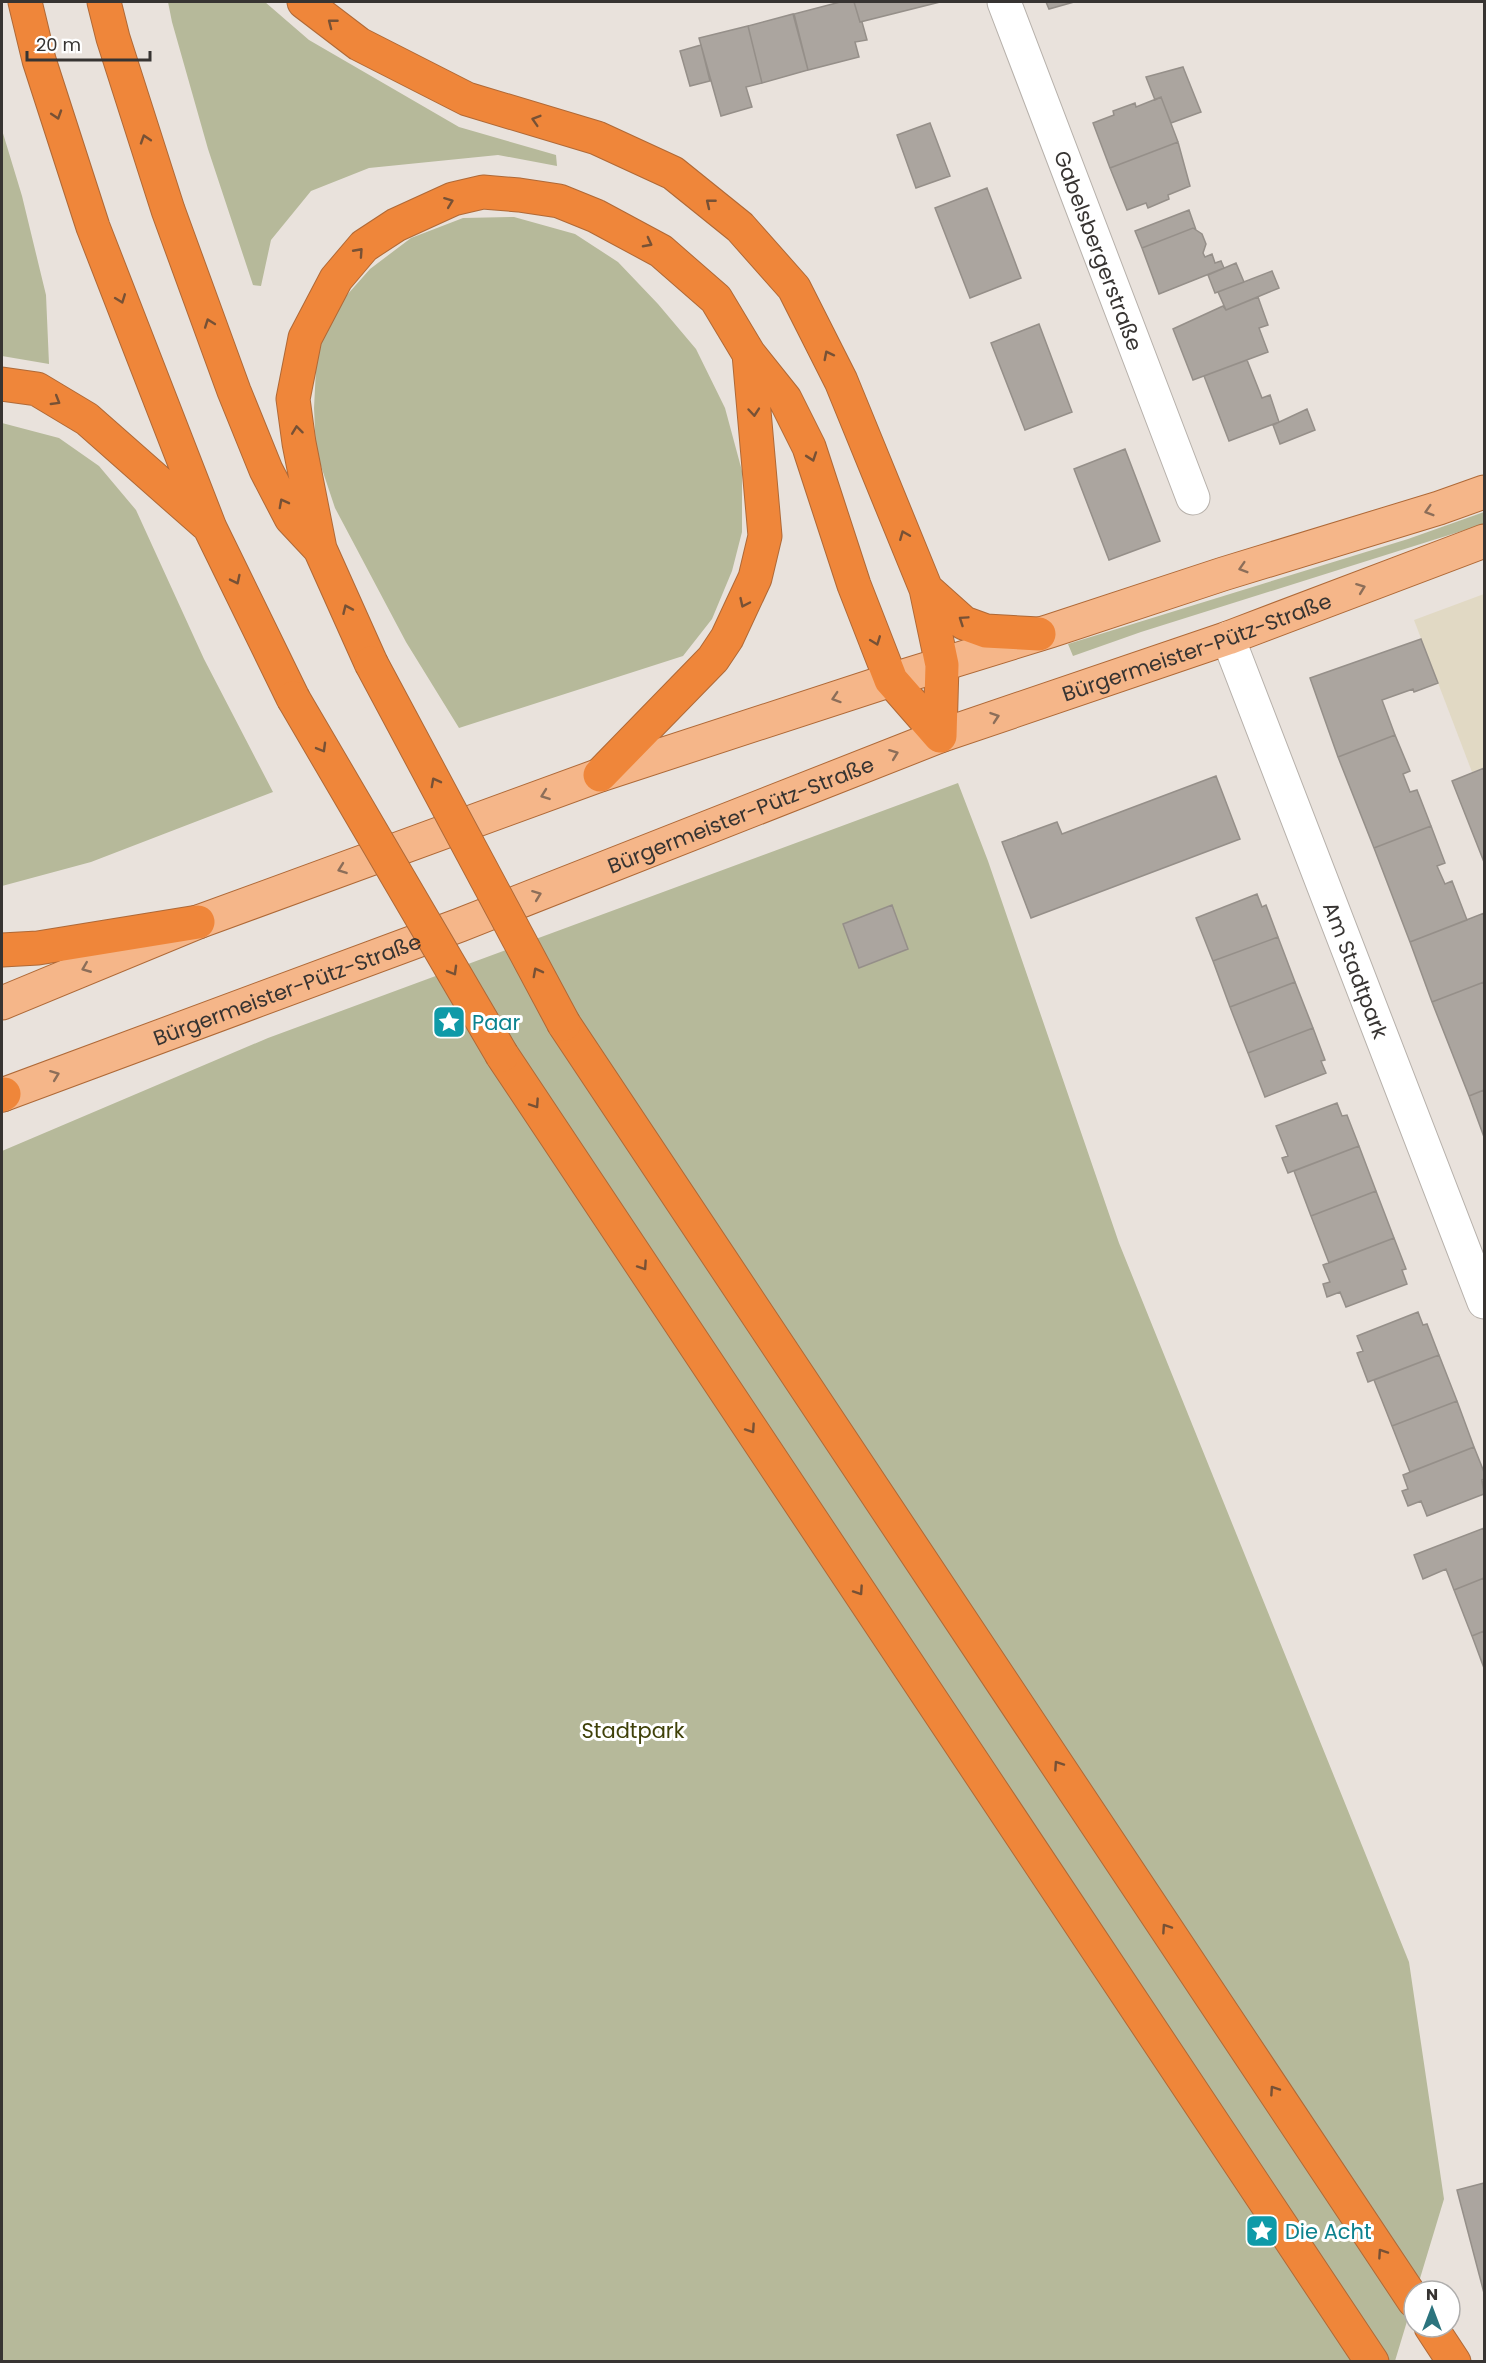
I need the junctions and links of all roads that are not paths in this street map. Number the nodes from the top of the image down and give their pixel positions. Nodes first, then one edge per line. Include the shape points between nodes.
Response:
1 (25, 2) edge
2 (104, 2) edge
3 (304, 2) edge
4 (1004, 2) edge
5 (749, 354) junction
6 (2, 384) edge
7 (1485, 492) edge
8 (1193, 498) dead end
9 (210, 528) junction
10 (1485, 541) edge
11 (320, 549) junction
12 (926, 589) junction
13 (1039, 634) junction
14 (1228, 638) junction
15 (942, 665) junction
16 (891, 680) junction
17 (940, 736) junction
18 (600, 775) junction
19 (198, 922) junction
20 (2, 950) edge
21 (2, 1003) edge
22 (2, 1095) edge
23 (1485, 1302) edge
24 (1402, 2283) edge
25 (1439, 2339) edge
26 (1372, 2361) edge
27 (1454, 2361) edge

1 -> 9 highway via 39,60 93,227
11 -> 2 highway via 291,518 266,470 234,391 168,210
12 -> 3 highway via 841,381 794,288 740,227 673,173 597,138 467,99 359,44
4 - 8 street, Gabelsbergerstraße
11 -> 5 highway via 294,399 305,338 336,279 364,246 396,225 453,199 483,192 559,201 596,216 661,251 716,299
5 -> 16 highway via 784,399 808,447
5 -> 18 highway via 765,536 755,578 714,659
6 -> 9 highway via 37,389 87,419
7 -> 13 main road
9 -> 26 highway, bridge via 293,698 502,1055
14 -> 10 main road, Bürgermeister-Pütz-Straße
24 -> 11 highway, bridge via 564,1024 371,663
13 -> 12 highway via 986,631 964,623
12 - 15 highway
13 - 15 main road
17 -> 14 main road, Bürgermeister-Pütz-Straße
14 - 23 street, Am Stadtpark
15 - 16 main road
15 - 17 highway
16 - 17 highway
16 -> 18 main road
22 -> 17 main road, Bürgermeister-Pütz-Straße via 404,947
18 -> 19 main road
19 - 20 highway via 38,948
19 -> 21 main road
25 - 27 highway

